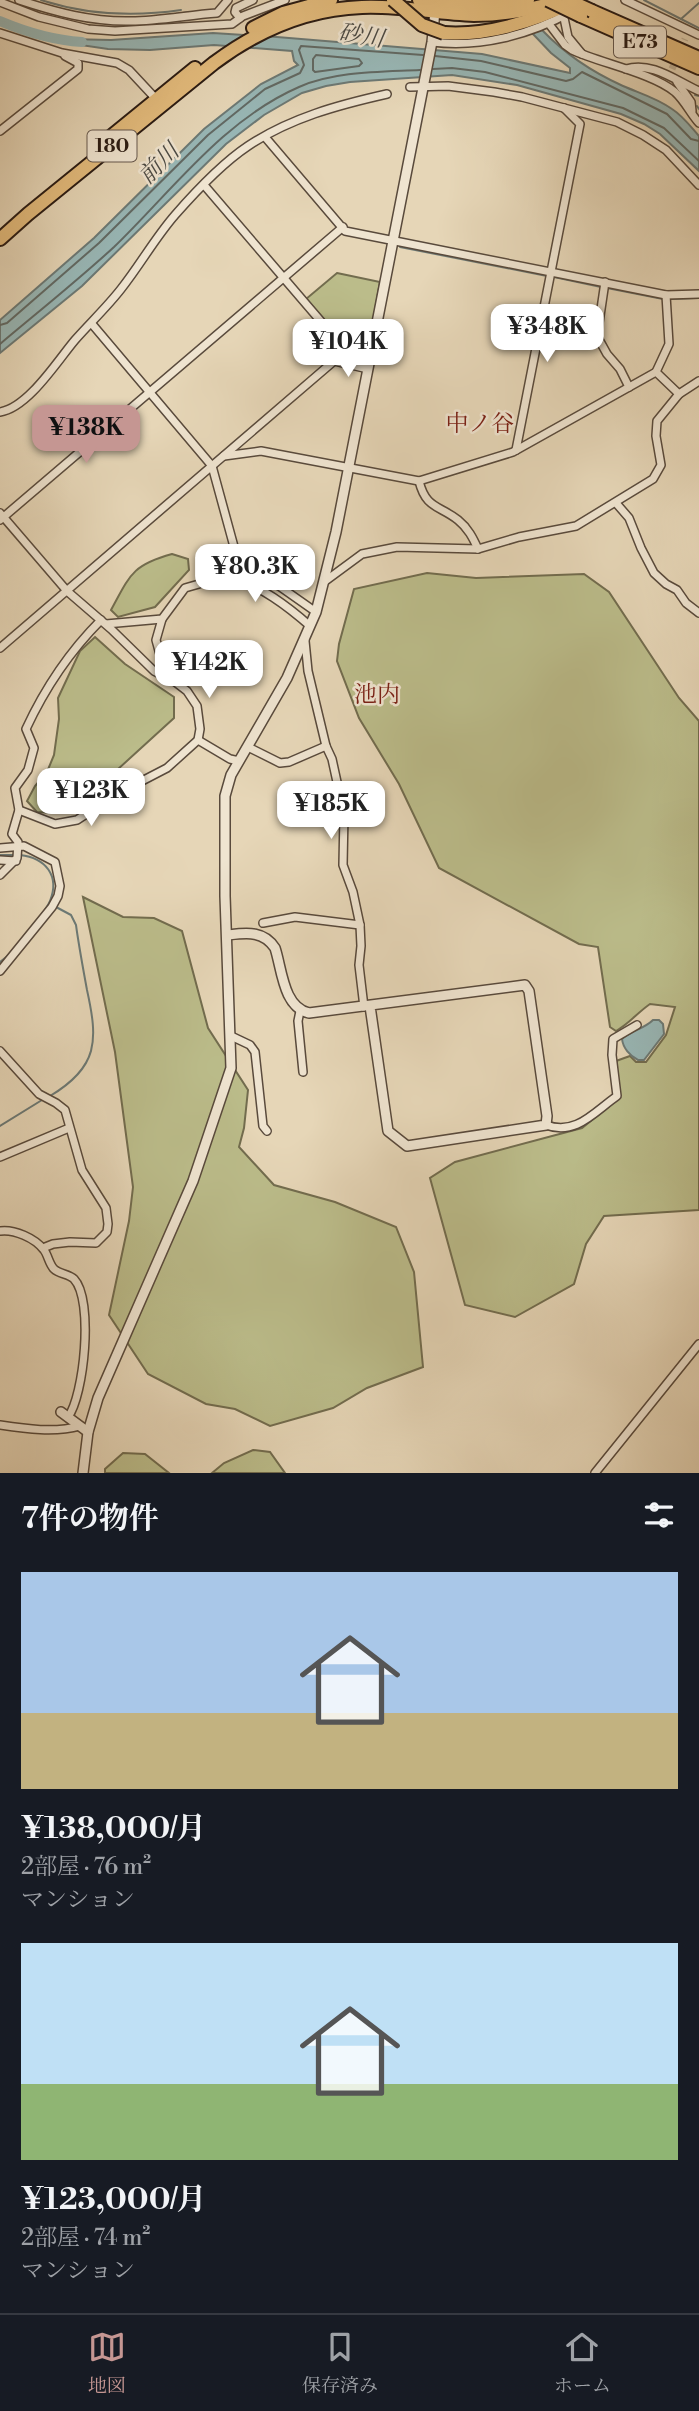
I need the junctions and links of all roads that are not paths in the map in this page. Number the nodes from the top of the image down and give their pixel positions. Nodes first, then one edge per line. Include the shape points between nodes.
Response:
1 (19, 0) edge
2 (228, 0) edge
3 (252, 0) edge
4 (285, 0) edge
5 (331, 0) edge
6 (393, 0) edge
7 (419, 0) edge
8 (548, 0) edge
9 (560, 0) edge
10 (568, 0) edge
11 (577, 0) edge
12 (625, 0) edge
13 (0, 2) edge
14 (319, 2) edge
15 (432, 3) edge
16 (296, 9) edge
17 (589, 9) edge
18 (508, 13) edge
19 (537, 13) edge
20 (240, 18) junction
21 (564, 18) dead end
22 (689, 30) junction
23 (0, 33) edge
24 (699, 34) edge
25 (685, 39) tunnel mouth
26 (432, 43) junction
27 (62, 53) junction
28 (582, 55) junction
29 (699, 58) edge
30 (699, 68) edge
31 (625, 69) junction
32 (676, 82) junction
33 (410, 86) dead end
34 (423, 87) junction
35 (699, 91) edge
36 (387, 94) dead end
37 (159, 103) junction
38 (564, 108) junction
39 (692, 114) junction
40 (699, 123) edge
41 (0, 131) edge
42 (265, 136) junction
43 (204, 185) junction
44 (699, 186) edge
45 (0, 228) edge
46 (343, 228) junction
47 (0, 239) edge
48 (394, 241) junction
49 (551, 272) junction
50 (284, 277) junction
51 (605, 286) junction
52 (699, 294) edge
53 (666, 295) junction
54 (92, 324) junction
55 (334, 361) junction
56 (369, 369) junction
57 (656, 372) junction
58 (699, 380) edge
59 (629, 387) junction
60 (149, 392) junction
61 (679, 394) junction
62 (0, 412) edge
63 (516, 450) junction
64 (224, 456) junction
65 (212, 466) junction
66 (349, 467) junction
67 (419, 481) junction
68 (616, 503) junction
69 (1, 517) edge
70 (478, 549) junction
71 (239, 565) junction
72 (324, 582) junction
73 (199, 584) junction
74 (67, 591) junction
75 (316, 611) junction
76 (699, 613) edge
77 (162, 619) junction
78 (103, 622) junction
79 (310, 626) junction
80 (305, 641) junction
81 (0, 648) edge
82 (166, 677) junction
83 (198, 740) junction
84 (326, 746) junction
85 (248, 747) junction
86 (239, 761) junction
87 (19, 810) junction
88 (0, 848) edge
89 (18, 854) junction
90 (0, 860) edge
91 (0, 875) edge
92 (263, 923) dead end
93 (360, 925) junction
94 (228, 935) junction
95 (0, 971) edge
96 (367, 1007) junction
97 (300, 1011) junction
98 (637, 1025) dead end
99 (231, 1036) junction
100 (0, 1051) edge
101 (303, 1072) dead end
102 (546, 1125) junction
103 (69, 1128) junction
104 (267, 1132) dead end
105 (0, 1157) edge
106 (0, 1231) edge
107 (43, 1248) junction
108 (699, 1344) edge
109 (64, 1414) joint
110 (0, 1424) edge
111 (84, 1429) junction
112 (83, 1473) edge
113 (595, 1473) edge

1 - 2 street via 112,21 159,20 220,10
3 - 20 street via 236,8
4 - 20 street
5 - 14 highway, 180
6 - 18 highway, bridge via 422,25 444,33 468,32
7 - 15 highway, 180
8 - 17 highway, E73, bridge
9 - 19 highway, 180
10 - 17 highway, E73, bridge
11 - 19 highway
12 - 22 street
13 - 20 street via 63,24 115,31 232,24
14 - 16 highway, 180
15 - 16 highway, 180
15 - 18 highway, 180 via 471,15
15 - 26 street
16 - 37 highway, 180
16 - 37 highway, 180 via 255,26 210,56
17 - 19 street
17 - 29 highway, E73
17 - 30 highway, E73
18 - 19 highway
18 - 19 highway, 180
18 - 26 street via 494,41
19 - 28 street via 565,45
21 - 28 street via 568,37
22 - 24 street
22 - 25 street
23 - 27 street
26 - 34 street
27 - 37 street via 117,63
27 - 41 street via 78,63 78,69
28 - 31 street
31 - 32 street via 671,72
31 - 39 street via 671,89
32 - 35 street
32 - 39 street via 691,102
33 - 34 street
34 - 38 street via 477,89
34 - 48 street
36 - 42 street via 348,102
37 - 45 highway, 180
37 - 47 highway, 180
38 - 44 street via 617,122 643,135 666,150
38 - 49 street via 580,124
39 - 40 street
42 - 43 street
42 - 46 street
43 - 50 street
43 - 54 street via 172,218
46 - 48 street
46 - 50 street
48 - 49 street
48 - 56 street
49 - 51 street
49 - 63 street
50 - 55 street via 330,332
50 - 60 street
51 - 53 street
51 - 59 street via 597,336
52 - 53 street
53 - 57 street via 668,347
54 - 60 street
54 - 62 street via 46,379 11,409
55 - 56 street
55 - 64 street
56 - 66 street
57 - 59 street
57 - 61 street
58 - 61 street
59 - 63 street
60 - 65 street
60 - 69 street
61 - 68 street via 657,421 661,464 657,475
63 - 67 street
64 - 65 street
64 - 66 street via 261,451
65 - 71 street
65 - 74 street
66 - 67 street
66 - 72 street
67 - 70 street via 426,500 461,523
68 - 70 street via 576,526
68 - 76 street via 629,517 654,573
69 - 74 street
70 - 72 street via 397,547 369,552
71 - 73 street
71 - 75 street
72 - 75 street
73 - 77 street via 185,588
73 - 79 street via 236,580 275,599
74 - 78 street
74 - 81 street
75 - 79 street
77 - 78 street
77 - 82 street via 156,640
78 - 82 street
78 - 87 street via 77,645 26,729 33,748 27,774 15,788
79 - 80 street
80 - 84 street
80 - 85 street
82 - 83 street via 181,685 197,706
83 - 86 street
83 - 87 street via 167,768 77,820 55,824
84 - 85 street via 280,763
84 - 93 street via 344,814 343,865
85 - 86 street
86 - 94 street via 225,796
87 - 89 street via 12,834
88 - 89 street
89 - 90 street
89 - 91 street
89 - 95 street via 24,846 55,862 60,886 54,905
92 - 93 street via 295,917
93 - 96 street via 359,965
94 - 97 street via 258,934 270,941 289,997
94 - 99 street
96 - 97 street
96 - 102 street via 388,1131 407,1146
96 - 102 street via 525,985
97 - 101 street
98 - 102 street via 613,1039 617,1096 579,1125
99 - 104 street via 255,1052
99 - 111 street via 231,1068 186,1198
100 - 103 street via 45,1098 65,1110
103 - 105 street
103 - 107 street via 85,1177 106,1208 107,1232 96,1243
106 - 107 street via 11,1231
107 - 109 street via 55,1269 74,1279 81,1295 80,1387 74,1409
108 - 113 street
109 - 111 street
110 - 111 street
111 - 112 street

